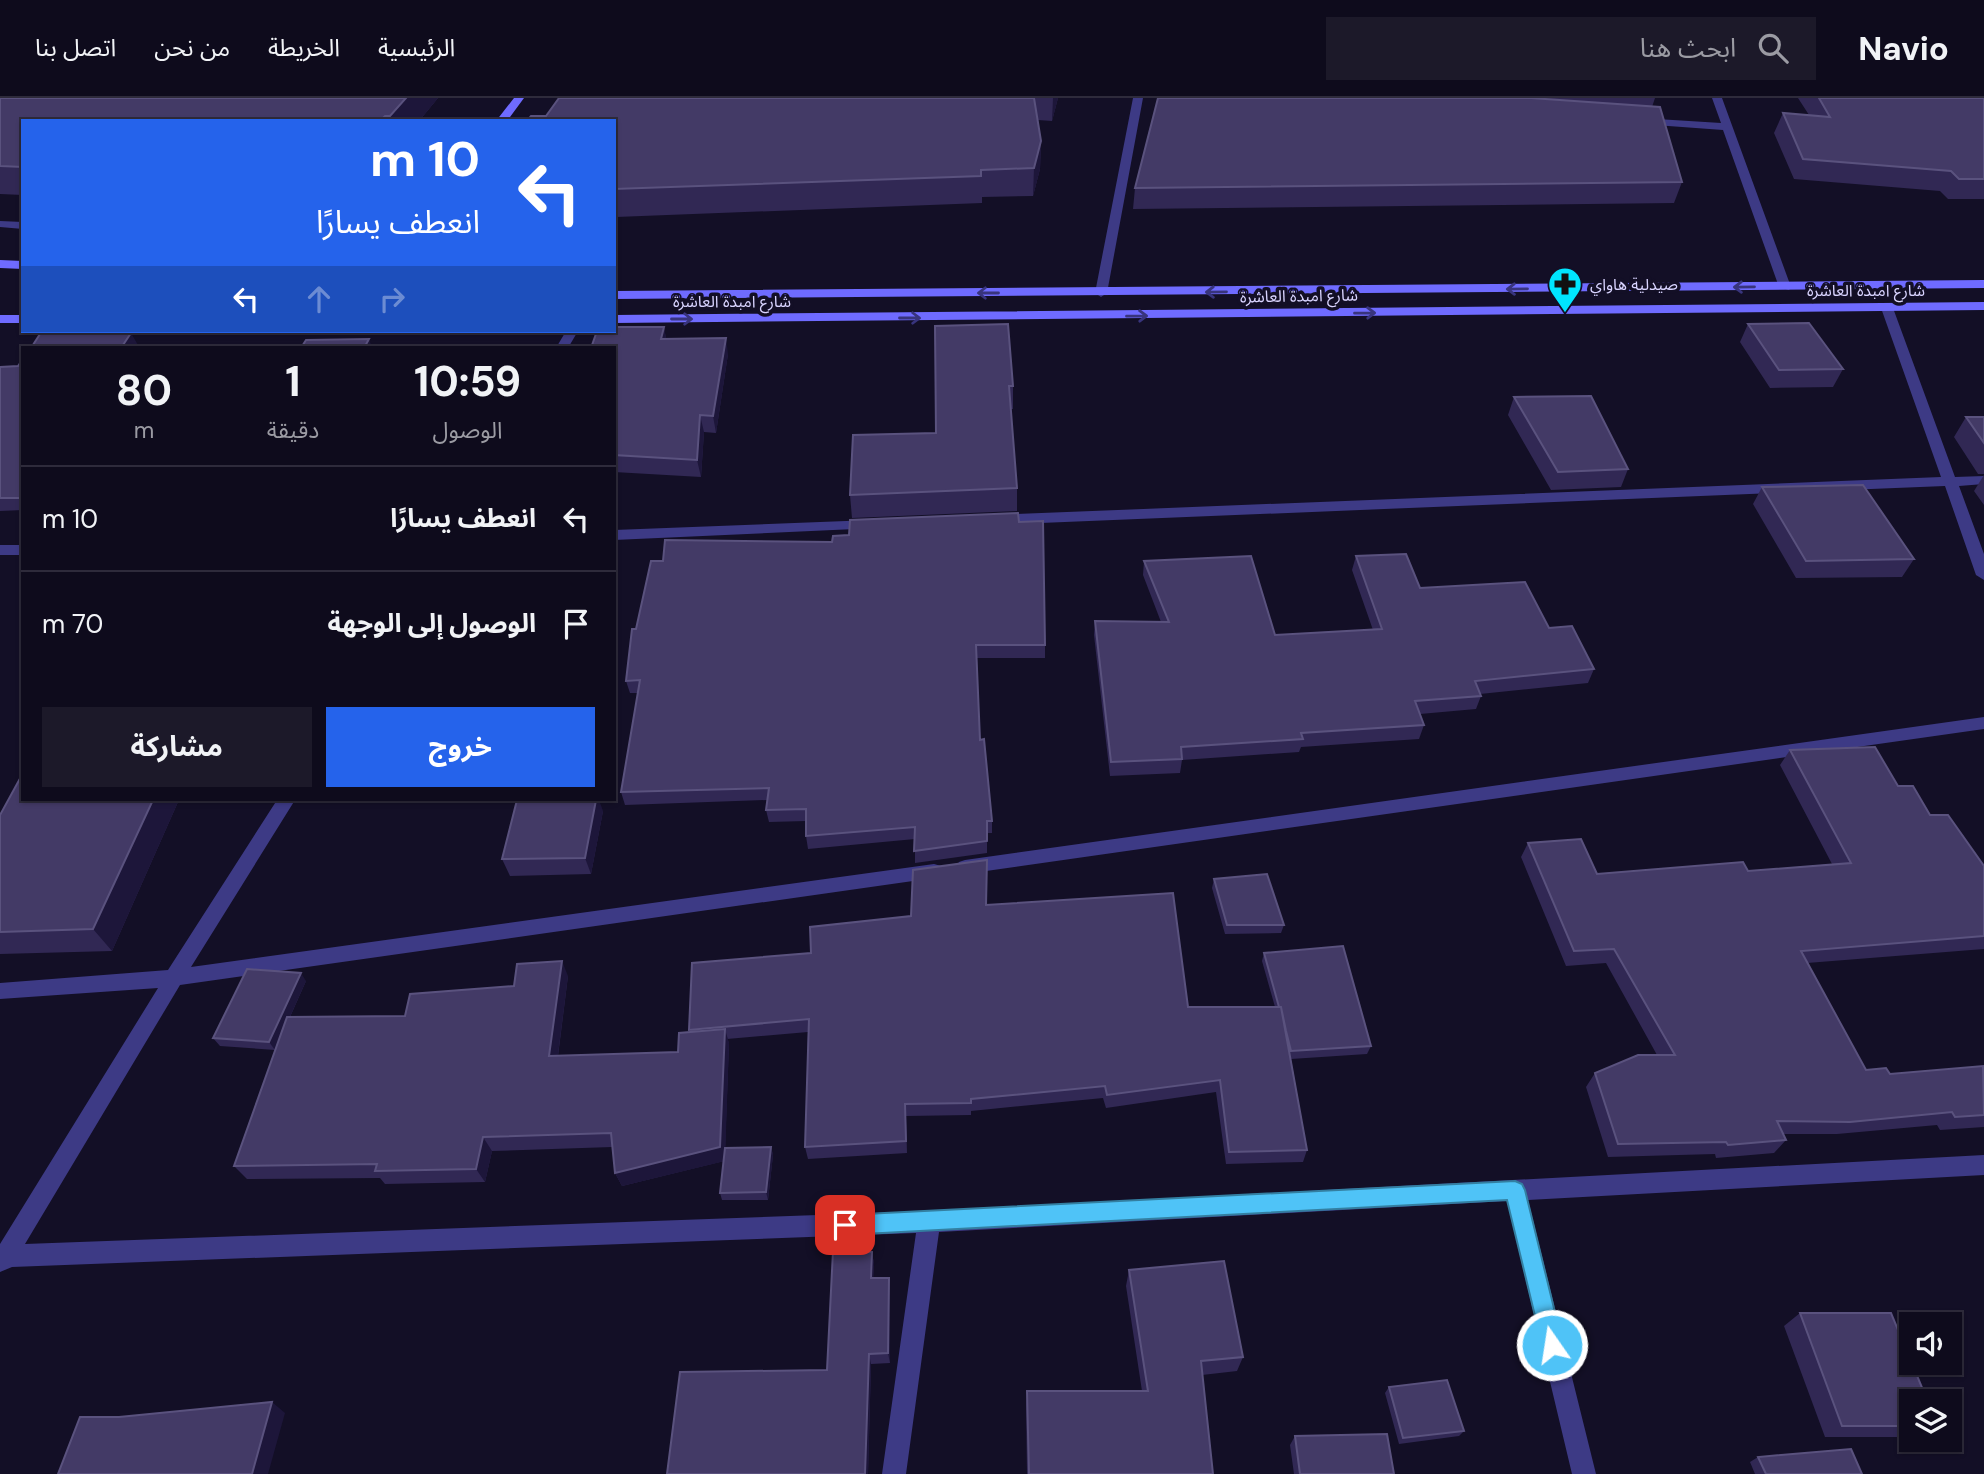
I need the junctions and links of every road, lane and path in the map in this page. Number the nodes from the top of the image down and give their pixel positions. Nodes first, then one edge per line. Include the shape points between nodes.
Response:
1 (519, 98) edge
2 (1138, 98) edge
3 (1717, 98) edge
4 (502, 119) edge
5 (1632, 120) edge
6 (1728, 127) junction
7 (0, 224) edge
8 (21, 226) edge
9 (0, 264) edge
10 (21, 265) edge
11 (1984, 284) edge
12 (1785, 287) junction
13 (1101, 293) junction
14 (616, 295) edge
15 (1984, 306) edge
16 (1887, 308) junction
17 (0, 319) edge
18 (21, 319) edge
19 (616, 319) edge
20 (1984, 480) edge
21 (1949, 481) junction
22 (976, 520) edge
23 (892, 524) edge
24 (616, 535) edge
25 (0, 550) edge
26 (21, 550) edge
27 (1984, 575) edge
28 (1984, 723) edge
29 (285, 801) edge
30 (174, 978) junction
31 (0, 991) edge
32 (1984, 1165) edge
33 (1515, 1190) junction
34 (929, 1222) junction
35 (3, 1261) edge
36 (894, 1474) edge
37 (1584, 1474) edge

1 - 4 main road
2 - 13 street
3 - 6 street
5 - 6 street
6 - 12 street
7 - 8 street
9 - 10 main road
11 - 12 main road, شارع امبدة العاشرة
12 -> 13 main road, شارع امبدة العاشرة
13 -> 14 main road, شارع امبدة العاشرة
15 - 16 main road, شارع امبدة العاشرة
19 -> 16 main road, شارع امبدة العاشرة
16 - 21 street
17 - 18 main road
20 - 21 street
21 - 22 street
21 - 27 street
23 - 24 street
25 - 26 street
28 - 30 street
29 - 30 street
30 - 31 street
30 - 35 street
32 - 33 street
33 - 34 street
33 - 37 street
34 - 35 street
34 - 36 street

